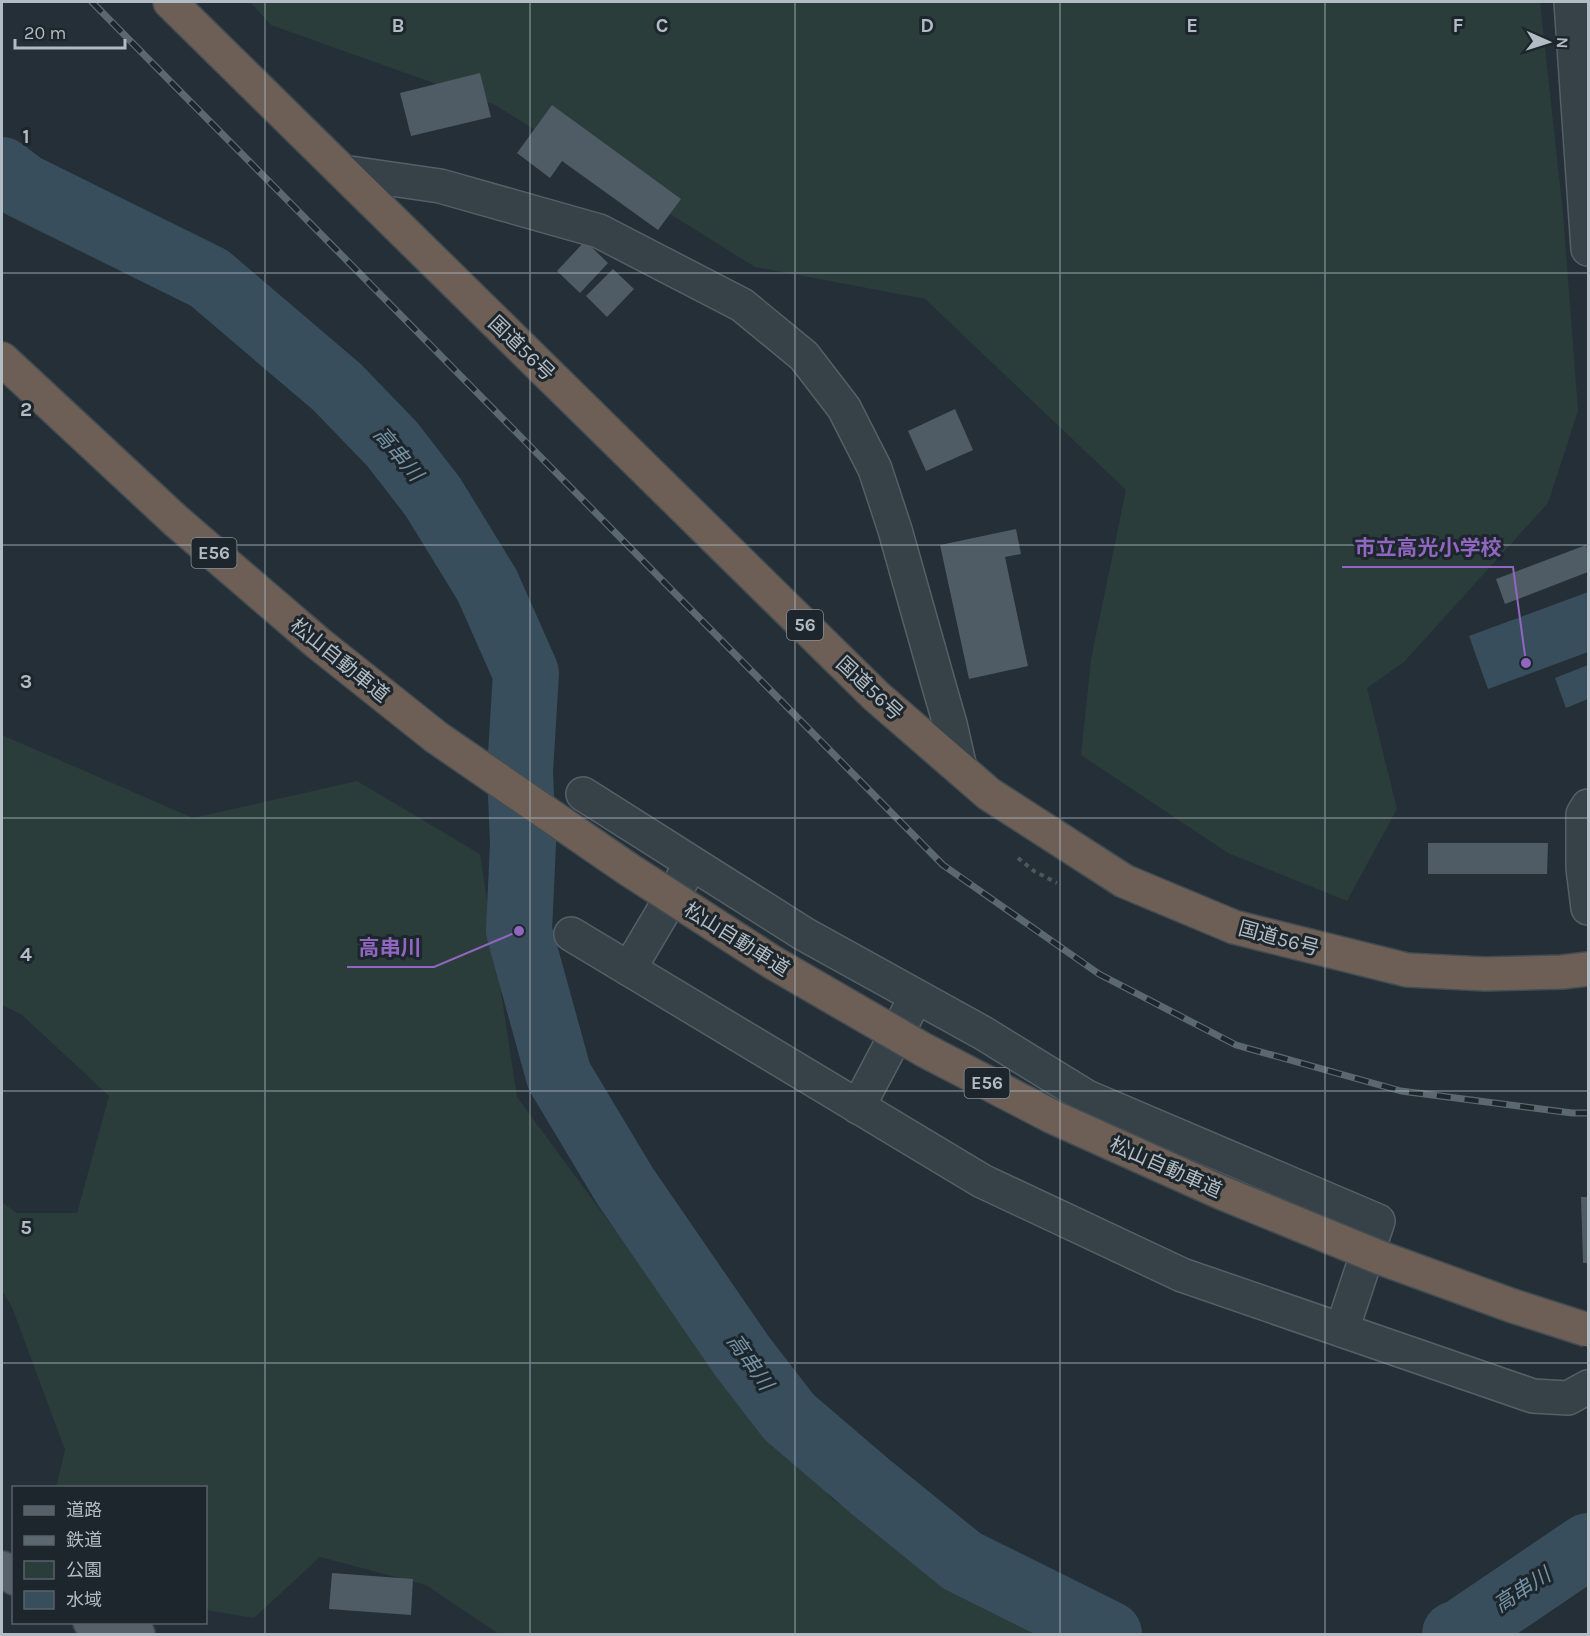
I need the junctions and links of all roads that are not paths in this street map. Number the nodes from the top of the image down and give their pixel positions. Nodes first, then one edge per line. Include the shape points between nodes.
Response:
1 (170, 2) edge
2 (1571, 2) edge
3 (343, 172) junction
4 (1588, 249) edge
5 (2, 359) edge
6 (960, 768) junction
7 (584, 794) dead end
8 (1588, 806) edge
9 (1586, 841) edge
10 (691, 864) junction
11 (1588, 908) edge
12 (571, 934) dead end
13 (629, 969) junction
14 (1588, 969) edge
15 (916, 997) junction
16 (858, 1107) junction
17 (1342, 1330) junction
18 (1588, 1330) edge
19 (1588, 1387) edge
20 (93, 1624) edge
21 (138, 1635) edge

1 - 3 highway, 国道56号 / 56
2 - 4 street
3 - 6 highway, 国道56号 / 56 via 868,687
3 - 6 street via 440,186 599,231 742,305 804,356 844,408 875,469
5 - 18 highway, 松山自動車道 / E56, bridge via 175,520 318,643 436,737 772,962 953,1066 1053,1117 1381,1258
6 - 14 highway, 国道56号 / 56 via 988,794 1124,881 1234,927 1407,970 1485,974
7 - 10 street
8 - 9 street via 1583,814
9 - 11 street via 1583,868
10 - 13 street
10 - 15 street
12 - 13 street
13 - 16 street
15 - 16 street
15 - 17 street via 1087,1097 1378,1221
16 - 17 street via 982,1182 1182,1275
17 - 19 street via 1533,1396 1568,1398
20 - 21 main road

